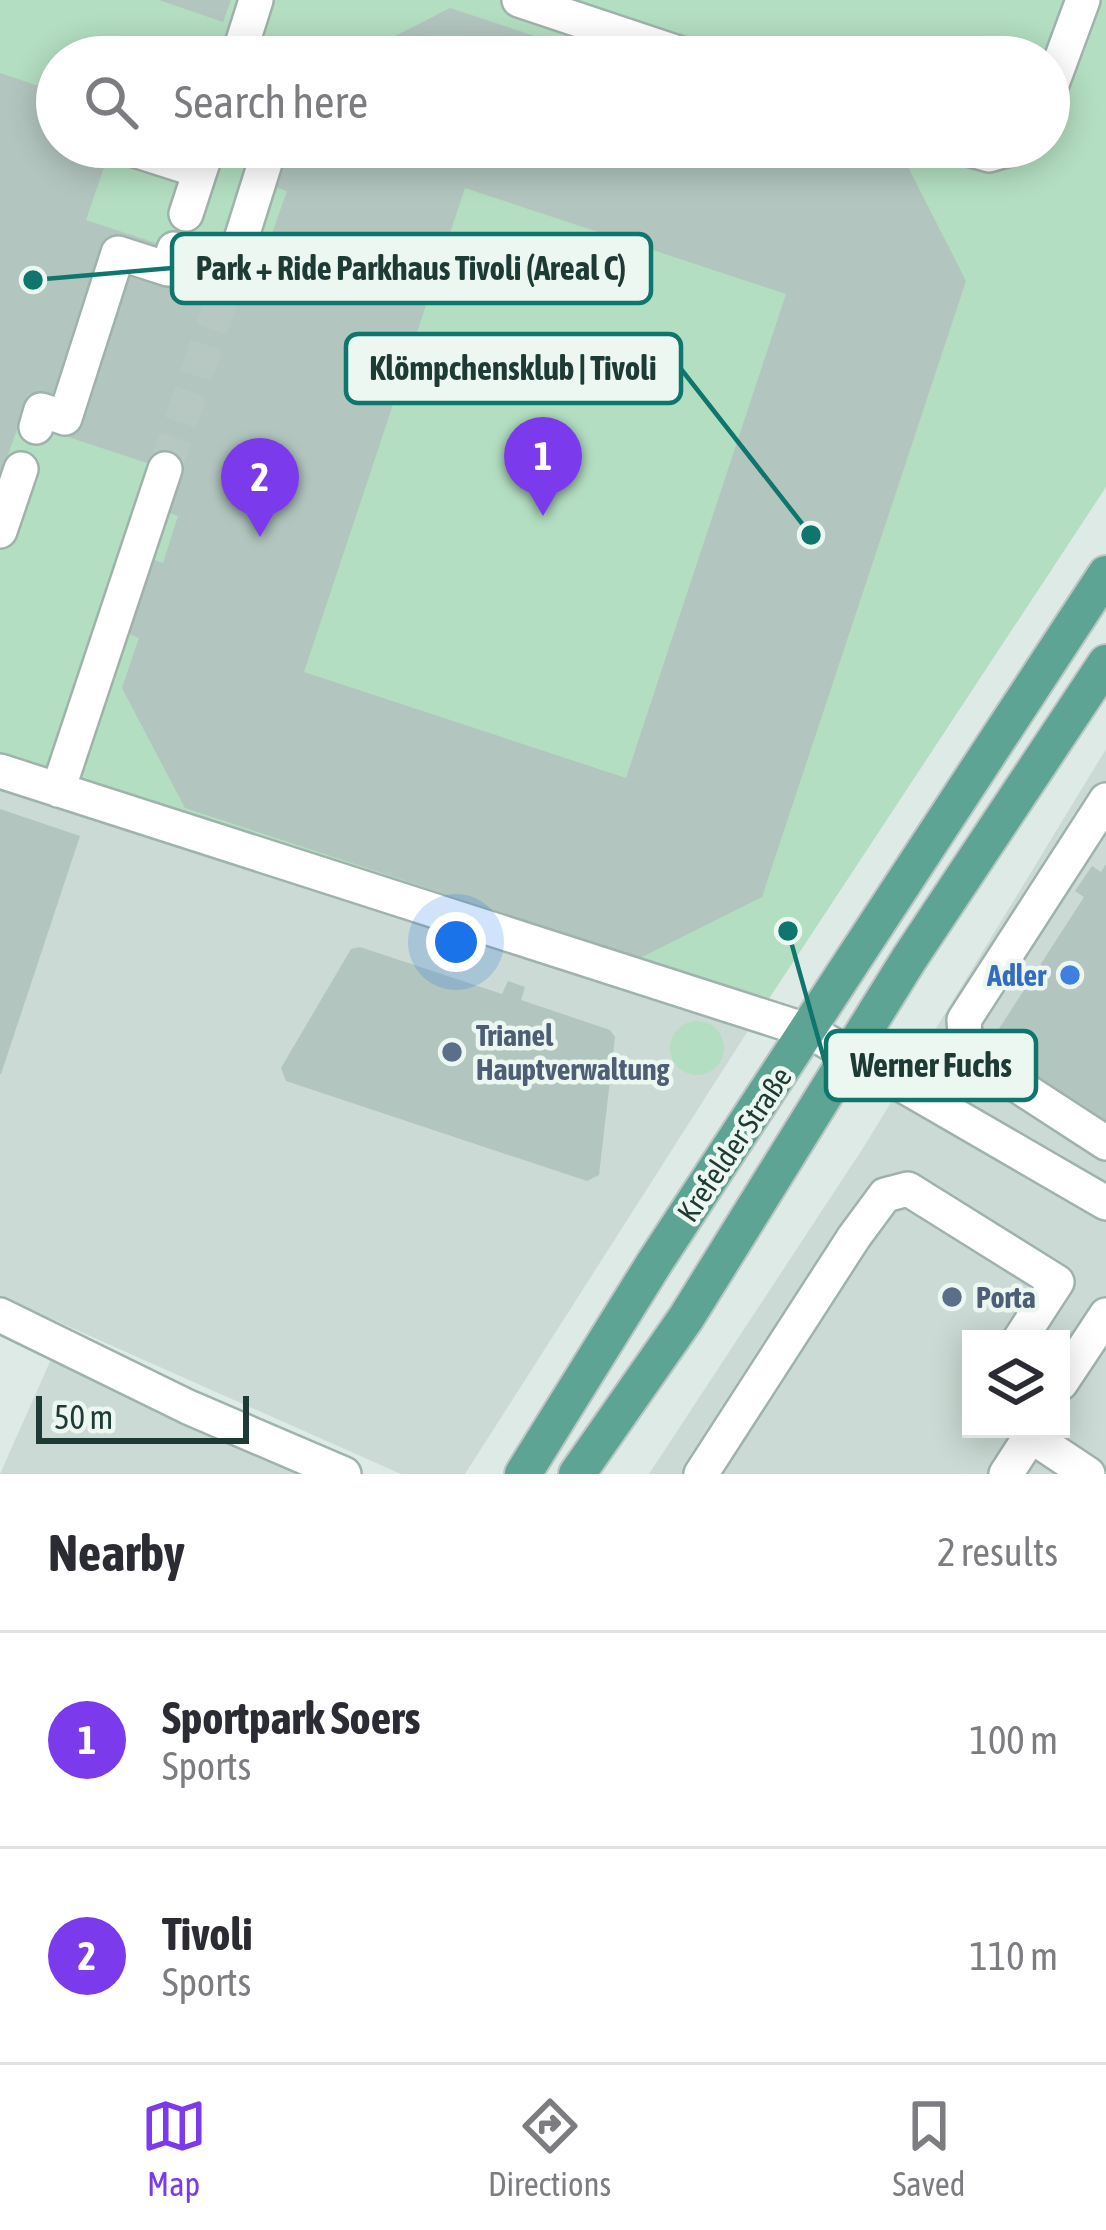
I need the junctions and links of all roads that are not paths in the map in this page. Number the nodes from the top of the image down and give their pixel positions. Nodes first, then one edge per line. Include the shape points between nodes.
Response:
1 (256, 0) edge
2 (520, 0) edge
3 (1083, 0) edge
4 (245, 36) edge
5 (627, 36) edge
6 (1070, 36) edge
7 (201, 168) edge
8 (263, 168) edge
9 (186, 214) dead end
10 (174, 249) dead end
11 (232, 268) tunnel mouth
12 (36, 427) dead end
13 (21, 469) dead end
14 (165, 470) tunnel mouth
15 (0, 531) edge
16 (1106, 574) edge
17 (1106, 663) edge
18 (0, 771) edge
19 (58, 790) junction
20 (1106, 800) edge
21 (809, 1031) junction
22 (849, 1055) junction
23 (1106, 1143) edge
24 (1106, 1203) edge
25 (0, 1315) edge
26 (1106, 1316) edge
27 (1026, 1330) edge
28 (1070, 1370) edge
29 (1029, 1438) edge
30 (1041, 1438) edge
31 (344, 1474) edge
32 (524, 1474) edge
33 (578, 1474) edge
34 (701, 1474) edge
35 (1006, 1474) edge
36 (1088, 1474) edge

1 - 4 street
2 - 5 street
3 - 6 street
7 - 9 street
8 - 11 street
10 - 12 street via 168,269 118,253 65,418 41,410
13 - 15 street
14 - 19 street
16 - 21 main road, Krefelder Straße
17 - 22 main road, Krefelder Straße
18 - 19 street
19 - 21 street
20 - 23 street via 964,1020 966,1052
21 - 22 street
21 - 32 main road, Krefelder Straße
22 - 24 street
22 - 33 main road, Krefelder Straße
25 - 31 street
26 - 28 street
27 - 34 street via 1058,1282 908,1189 885,1196
29 - 35 street
30 - 36 street

